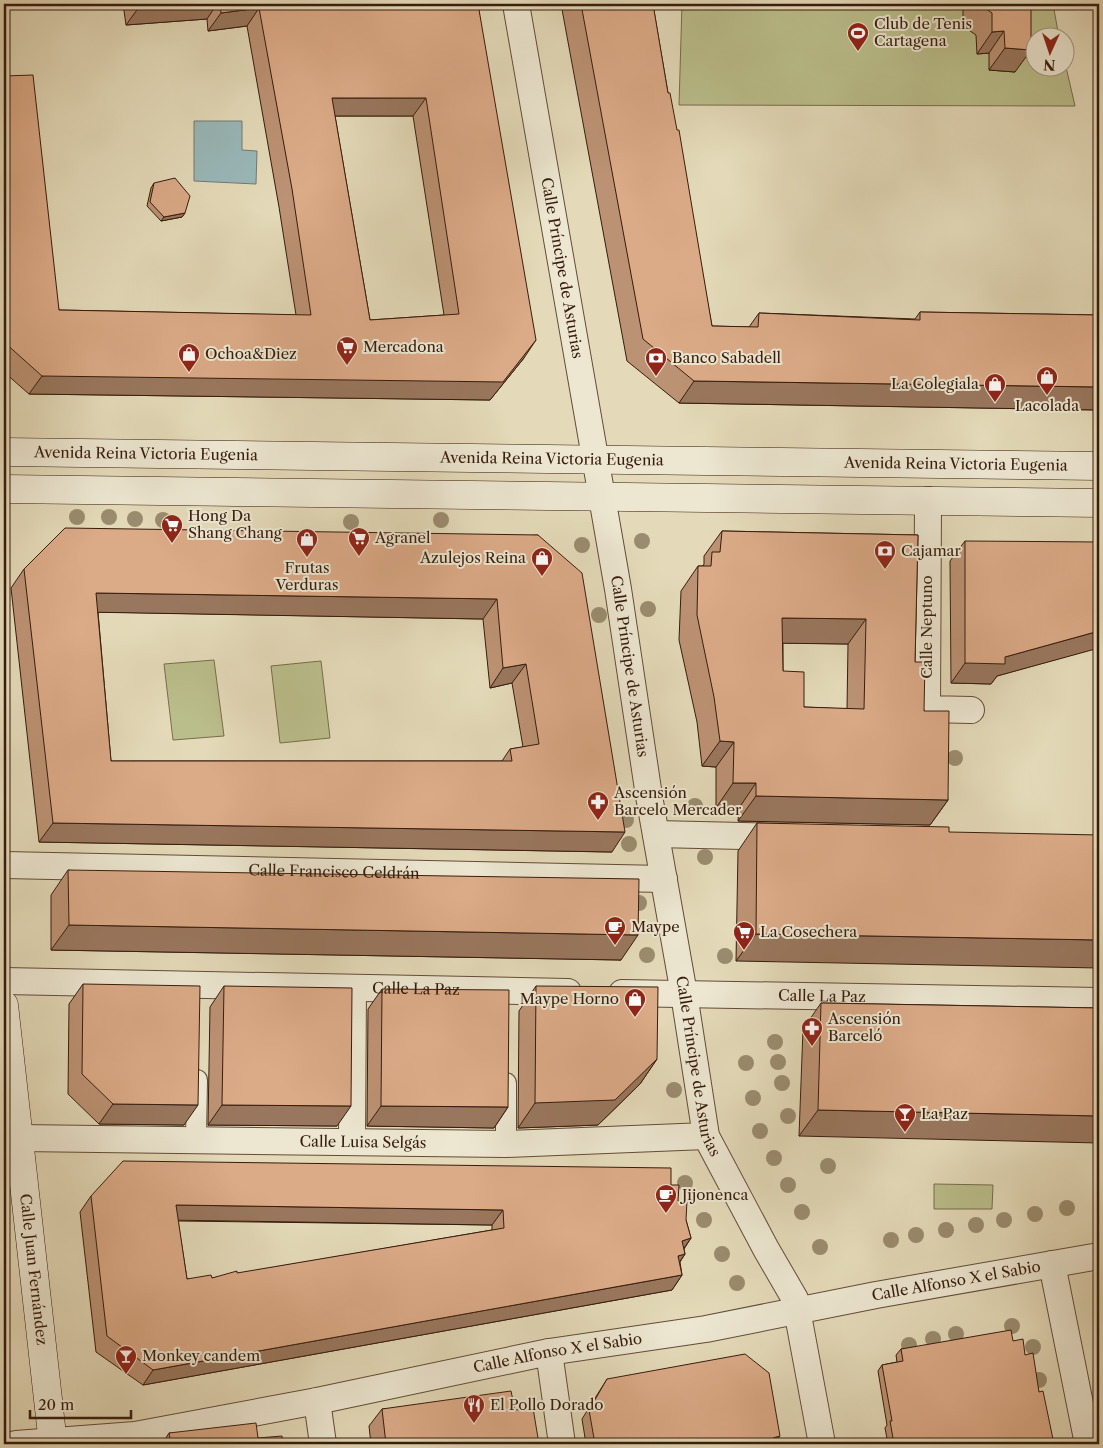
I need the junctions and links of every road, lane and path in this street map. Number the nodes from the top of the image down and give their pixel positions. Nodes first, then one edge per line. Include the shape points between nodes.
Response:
1 (516, 4) edge
2 (9, 446) edge
3 (596, 460) junction
4 (1099, 466) edge
5 (4, 489) edge
6 (602, 497) junction
7 (928, 500) junction
8 (1099, 502) edge
9 (971, 710) dead end
10 (656, 834) junction
11 (812, 838) edge
12 (4, 866) edge
13 (664, 879) junction
14 (4, 981) edge
15 (353, 988) junction
16 (684, 994) junction
17 (1099, 1001) edge
18 (4, 1005) edge
19 (197, 1064) edge
20 (507, 1064) edge
21 (706, 1136) junction
22 (19, 1138) junction
23 (196, 1140) junction
24 (352, 1142) junction
25 (506, 1144) junction
26 (1099, 1256) edge
27 (1052, 1264) junction
28 (798, 1311) junction
29 (550, 1352) junction
30 (317, 1401) junction
31 (53, 1442) edge
32 (16, 1444) edge
33 (323, 1444) edge
34 (562, 1444) edge
35 (822, 1444) edge
36 (1088, 1444) edge

1 - 3 street, Calle Príncipe de Asturias
2 - 3 main road, Avenida Reina Victoria Eugenia
3 - 4 main road, Avenida Reina Victoria Eugenia
3 - 6 street, Calle Príncipe de Asturias
5 - 6 main road
6 - 7 main road
6 - 10 street, Calle Príncipe de Asturias
7 - 8 main road
7 - 9 street, Calle Neptuno via 927,710
10 - 11 street
10 - 13 street, Calle Príncipe de Asturias
12 - 13 street, Calle Francisco Celdrán
13 - 16 street, Calle Príncipe de Asturias
14 - 15 street, Calle La Paz via 198,992
15 - 16 street, Calle La Paz via 507,998 592,992
15 - 24 street
16 - 17 street, Calle La Paz
16 - 21 street, Calle Príncipe de Asturias
18 - 22 main road, Calle Juan Fernández
19 - 23 street
20 - 25 street
21 - 25 street, Calle Luisa Selgás
21 - 28 street, Calle Príncipe de Asturias via 795,1299
22 - 23 street, Calle Luisa Selgás
22 - 31 main road, Calle Juan Fernández
23 - 24 street, Calle Luisa Selgás
24 - 25 street, Calle Luisa Selgás
26 - 27 street, Calle Alfonso X el Sabio
27 - 28 street, Calle Alfonso X el Sabio
27 - 36 street
28 - 29 street, Calle Alfonso X el Sabio
28 - 35 street, Calle Príncipe de Asturias
29 - 30 street, Calle Alfonso X el Sabio
29 - 34 street
30 - 31 street, Calle Alfonso X el Sabio via 134,1435
30 - 33 street
31 - 32 street, Calle Alfonso X el Sabio

